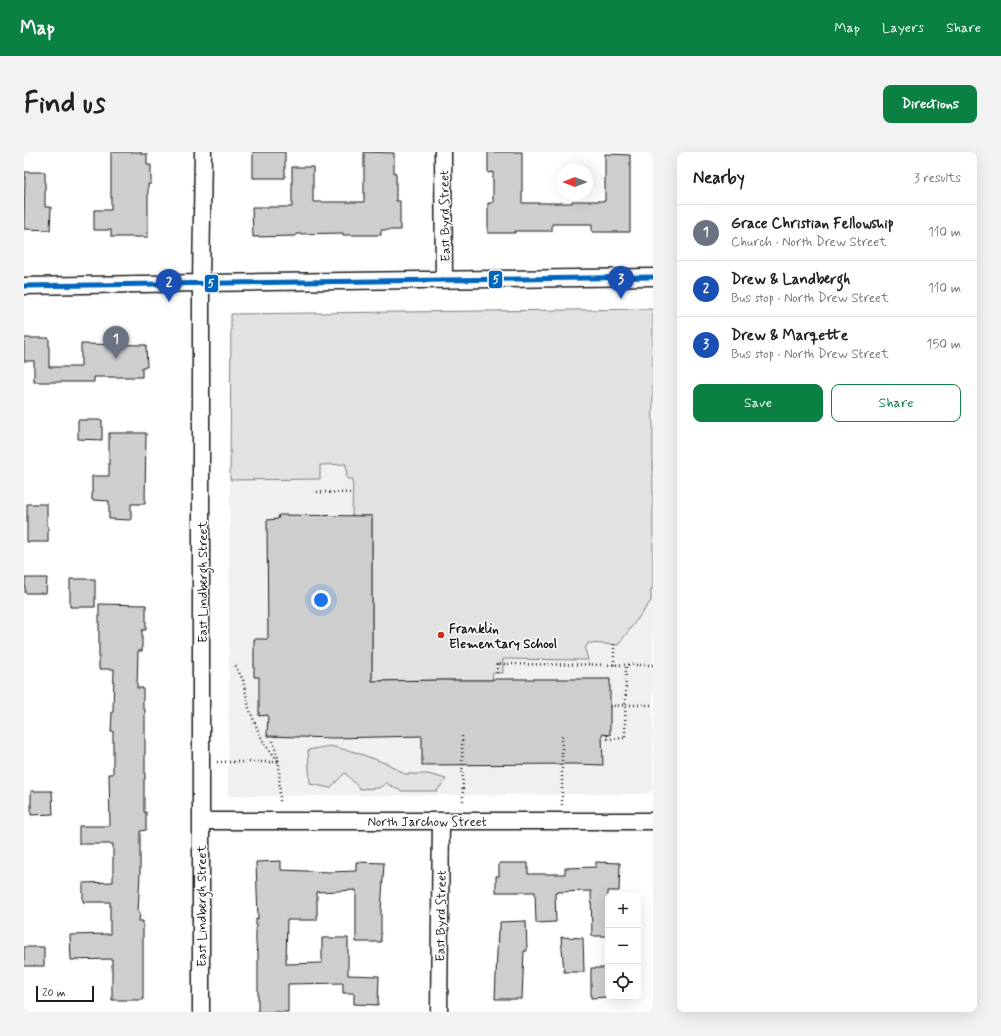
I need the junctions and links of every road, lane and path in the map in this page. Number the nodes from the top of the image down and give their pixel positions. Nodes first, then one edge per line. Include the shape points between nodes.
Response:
1 (203, 152) edge
2 (443, 152) edge
3 (653, 277) edge
4 (444, 280) junction
5 (201, 282) junction
6 (24, 286) edge
7 (313, 492) dead end
8 (353, 492) dead end
9 (614, 644) dead end
10 (235, 665) dead end
11 (614, 665) junction
12 (626, 665) junction
13 (653, 665) edge
14 (497, 673) dead end
15 (626, 705) junction
16 (653, 705) edge
17 (610, 706) dead end
18 (607, 735) dead end
19 (462, 736) dead end
20 (562, 736) dead end
21 (274, 741) dead end
22 (202, 762) junction
23 (279, 762) junction
24 (201, 820) junction
25 (280, 820) junction
26 (441, 821) junction
27 (463, 821) junction
28 (562, 821) junction
29 (653, 821) edge
30 (201, 1012) edge
31 (439, 1012) edge

1 - 5 street, East Lindbergh Street
2 - 4 street, East Byrd Street
3 - 4 street
4 - 5 street
5 - 6 street
5 - 22 street, East Lindbergh Street
7 - 8 path
9 - 11 path
10 - 23 path via 243,680 249,708 258,731
11 - 12 path
11 - 14 path via 497,664
12 - 13 path
12 - 15 path
15 - 16 path
15 - 17 path
15 - 18 path via 625,738 607,738
19 - 27 path
20 - 28 path
21 - 23 path
22 - 23 path
22 - 24 street, East Lindbergh Street
23 - 25 path
24 - 25 street, North Jarchow Street
24 - 30 street, East Lindbergh Street
25 - 26 street, North Jarchow Street
26 - 27 street, North Jarchow Street
26 - 31 street, East Byrd Street
27 - 28 street, North Jarchow Street
28 - 29 street, North Jarchow Street

